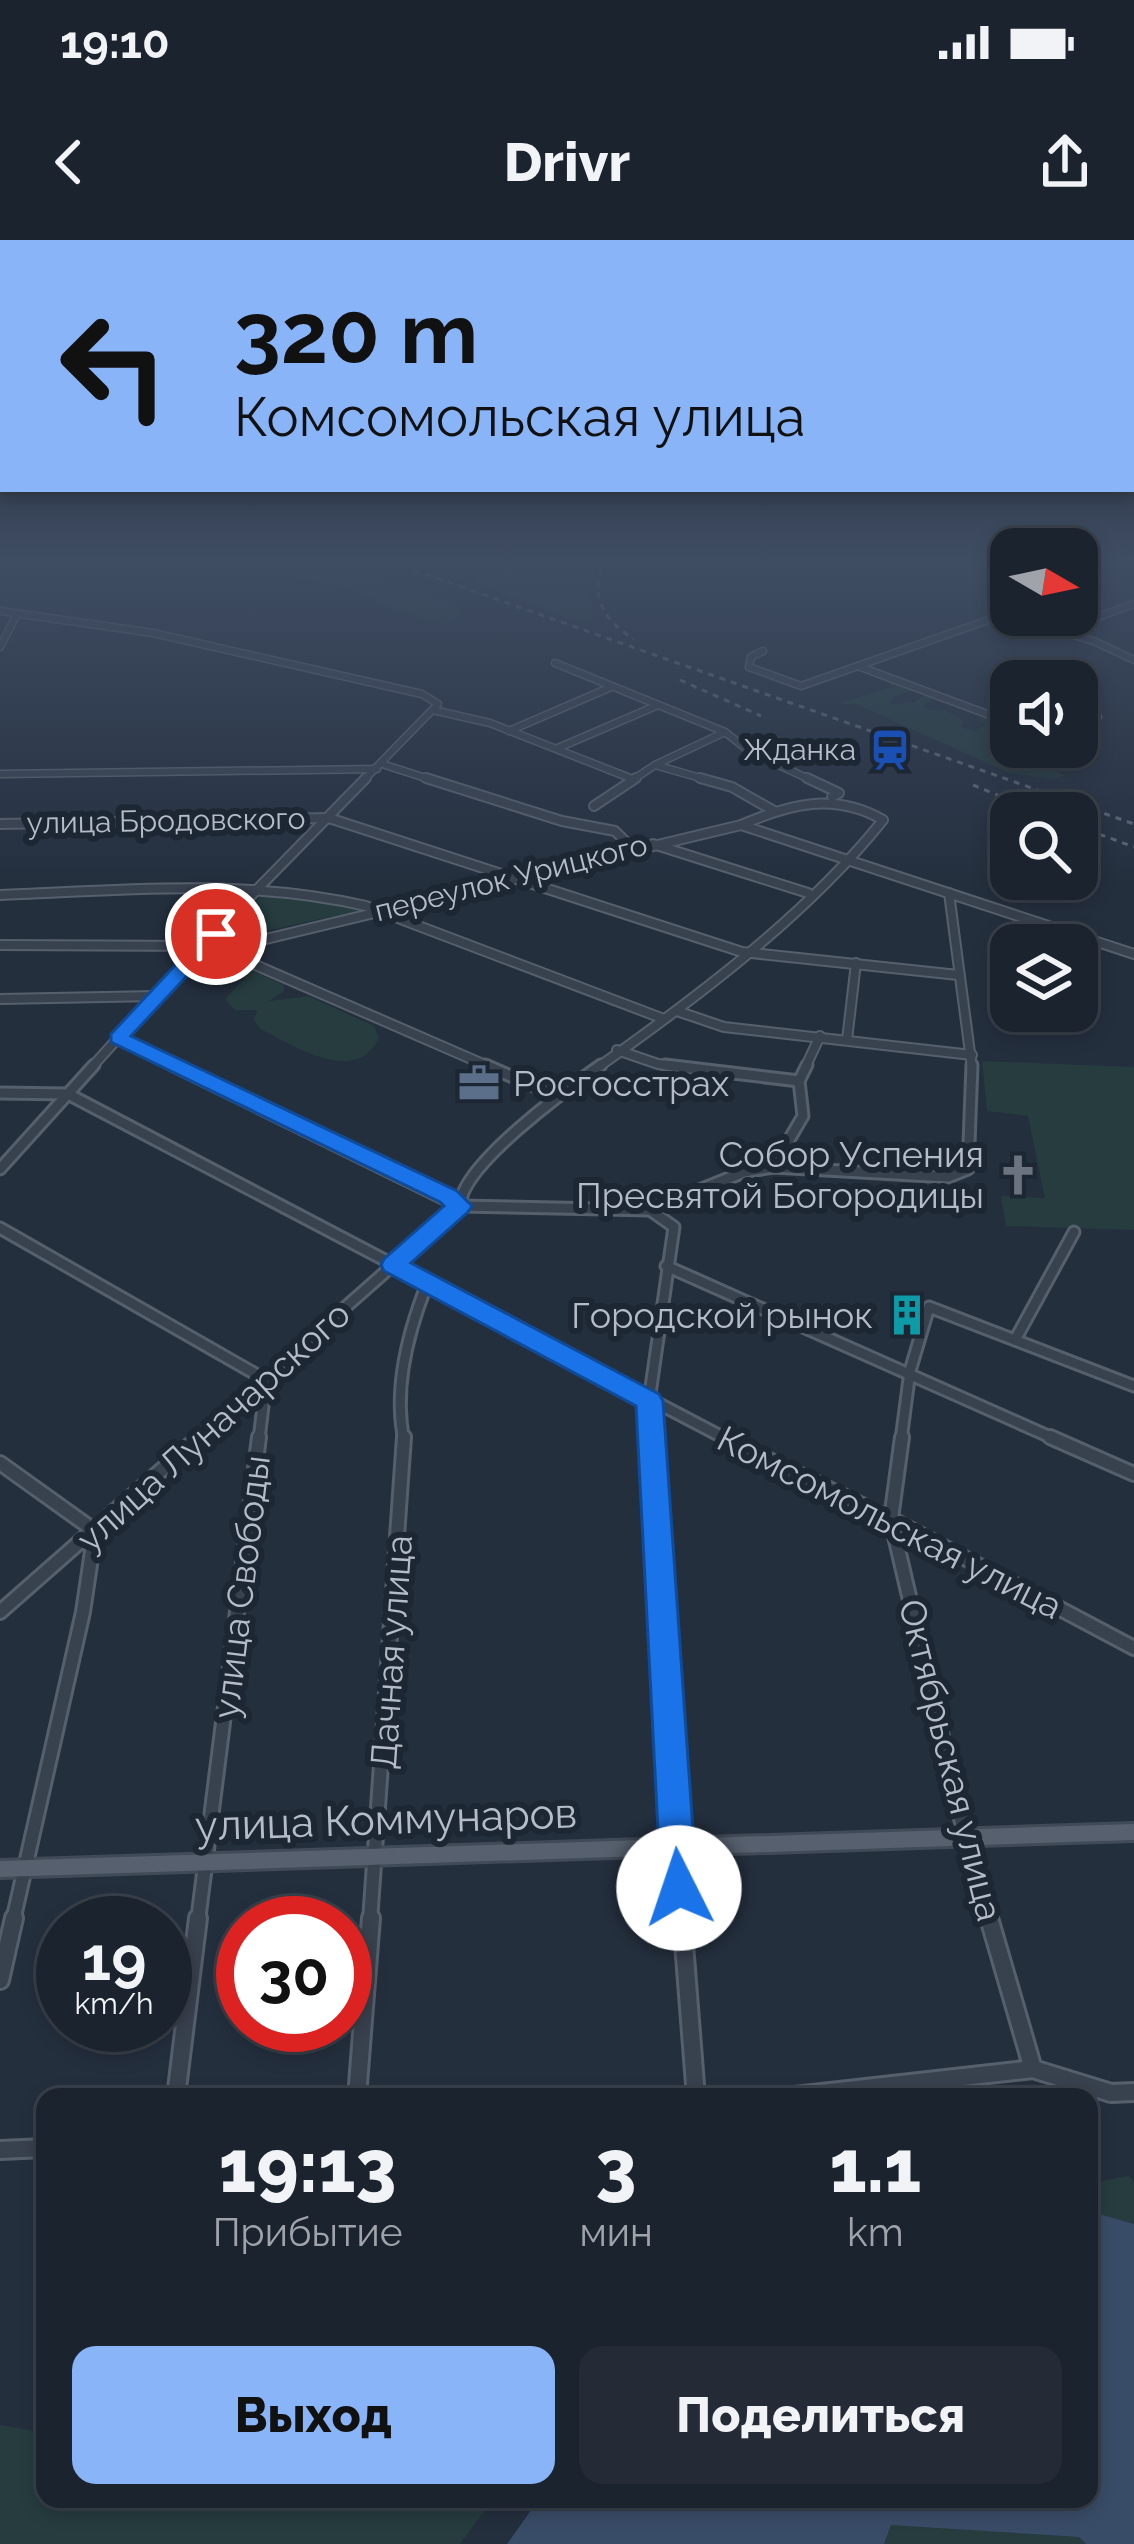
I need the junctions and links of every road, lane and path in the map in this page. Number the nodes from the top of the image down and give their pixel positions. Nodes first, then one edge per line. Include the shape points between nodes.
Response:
1 (280, 666) edge
2 (559, 666) edge
3 (749, 666) edge
4 (858, 666) joint
5 (611, 687) junction
6 (435, 705) junction
7 (658, 705) junction
8 (990, 715) edge
9 (509, 731) junction
10 (725, 731) junction
11 (558, 748) junction
12 (656, 765) junction
13 (380, 767) junction
14 (0, 774) edge
15 (631, 778) junction
16 (829, 798) junction
17 (594, 806) dead end
18 (774, 812) junction
19 (329, 818) junction
20 (0, 824) edge
21 (741, 825) junction
22 (653, 844) junction
23 (634, 850) junction
24 (851, 860) junction
25 (516, 878) junction
26 (261, 887) junction
27 (808, 893) junction
28 (950, 893) junction
29 (0, 895) edge
30 (382, 910) junction
31 (216, 934) junction
32 (240, 944) junction
33 (0, 945) edge
34 (204, 946) junction
35 (218, 949) junction
36 (742, 952) junction
37 (1134, 953) edge
38 (191, 957) junction
39 (856, 963) junction
40 (958, 975) junction
41 (156, 996) junction
42 (0, 999) edge
43 (677, 1011) junction
44 (664, 1019) junction
45 (820, 1036) junction
46 (118, 1038) junction
47 (848, 1040) junction
48 (617, 1050) junction
49 (972, 1055) junction
50 (800, 1081) junction
51 (0, 1093) edge
52 (68, 1094) junction
53 (557, 1096) junction
54 (773, 1167) junction
55 (0, 1169) edge
56 (460, 1206) junction
57 (650, 1210) junction
58 (0, 1228) edge
59 (1074, 1232) dead end
60 (393, 1265) junction
61 (666, 1266) junction
62 (427, 1284) junction
63 (1015, 1340) junction
64 (910, 1371) junction
65 (266, 1380) junction
66 (1134, 1386) edge
67 (650, 1401) junction
68 (0, 1462) edge
69 (1134, 1474) edge
70 (891, 1520) junction
71 (95, 1531) junction
72 (0, 1612) edge
73 (1134, 1648) edge
74 (1134, 1832) edge
75 (966, 1840) junction
76 (676, 1846) junction
77 (376, 1857) junction
78 (208, 1860) junction
79 (23, 1868) junction
80 (0, 1869) edge
81 (0, 1980) edge
82 (1033, 2069) junction
83 (177, 2088) edge
84 (359, 2088) edge
85 (695, 2088) edge
86 (865, 2088) edge
87 (1095, 2088) edge
88 (1098, 2089) edge
89 (1134, 2092) edge
90 (36, 2148) edge
91 (0, 2150) edge

1 - 6 street
2 - 5 street
3 - 4 street via 801,686
4 - 8 street
5 - 7 street
5 - 9 street
6 - 9 street
6 - 13 street
7 - 10 street
7 - 11 street
9 - 11 street
10 - 12 street
10 - 16 street via 749,751 839,793
11 - 15 street
12 - 15 street
12 - 18 street via 732,787
13 - 14 street
13 - 19 street
13 - 23 street via 615,831
15 - 17 street
16 - 18 street, переулок Урицкого
16 - 24 street via 883,820
18 - 21 street, переулок Урицкого
19 - 20 street, улица Бродовского
19 - 25 street, улица Бродовского
19 - 26 street
21 - 22 street, переулок Урицкого
21 - 24 street
22 - 23 street, переулок Урицкого
22 - 27 street
23 - 25 street, переулок Урицкого
24 - 27 street, улица Луначарского
24 - 28 street
25 - 30 street, переулок Урицкого
25 - 36 street, улица Бродовского
26 - 29 street
26 - 30 street
26 - 31 street
27 - 36 street, улица Луначарского
28 - 37 street
28 - 40 street
30 - 32 street, переулок Урицкого
30 - 44 street
31 - 32 street
31 - 34 street
32 - 35 street, переулок Урицкого
33 - 34 street
34 - 38 street
35 - 38 street, переулок Урицкого
35 - 53 street
36 - 39 street, улица Бродовского
36 - 43 street, улица Луначарского
38 - 41 street
39 - 40 street, улица Бродовского
39 - 47 street
40 - 49 street
41 - 42 street
41 - 46 street
43 - 44 street, улица Луначарского
43 - 45 street via 724,1027
44 - 48 street, улица Луначарского
45 - 47 street
45 - 50 street
46 - 52 street
46 - 56 street
47 - 49 street
48 - 50 street via 658,1064
48 - 53 street, улица Луначарского
49 - 54 street via 968,1169 948,1177
50 - 54 street via 808,1113
51 - 52 street, Комсомольская улица
52 - 55 street
52 - 60 street, Комсомольская улица
53 - 56 street, улица Луначарского via 472,1176
54 - 57 street
56 - 57 street
56 - 60 street, улица Луначарского
57 - 61 street via 674,1227
58 - 65 street
59 - 63 street
60 - 62 street, Комсомольская улица
60 - 65 street, улица Луначарского
61 - 64 street
61 - 67 street
62 - 67 street, Комсомольская улица
62 - 77 street, Дачная улица via 398,1411 406,1442
63 - 64 street, Октябрьская улица via 929,1307
63 - 66 street
64 - 69 street
64 - 70 street, Октябрьская улица
65 - 71 street, улица Луначарского
65 - 78 street, улица Свободы
67 - 70 street, Комсомольская улица
67 - 76 street
68 - 71 street
70 - 73 street, Комсомольская улица
70 - 75 street, Октябрьская улица
71 - 72 street, улица Луначарского
71 - 79 street
74 - 75 main road, улица Коммунаров
75 - 76 main road, улица Коммунаров
75 - 82 street, Октябрьская улица
76 - 77 main road, улица Коммунаров
76 - 85 street
77 - 78 main road, улица Коммунаров
77 - 84 street, Дачная улица
78 - 79 main road, улица Коммунаров
78 - 83 street, улица Свободы
79 - 80 main road, улица Коммунаров
79 - 81 street
82 - 86 street
82 - 87 street
88 - 89 street
90 - 91 street

